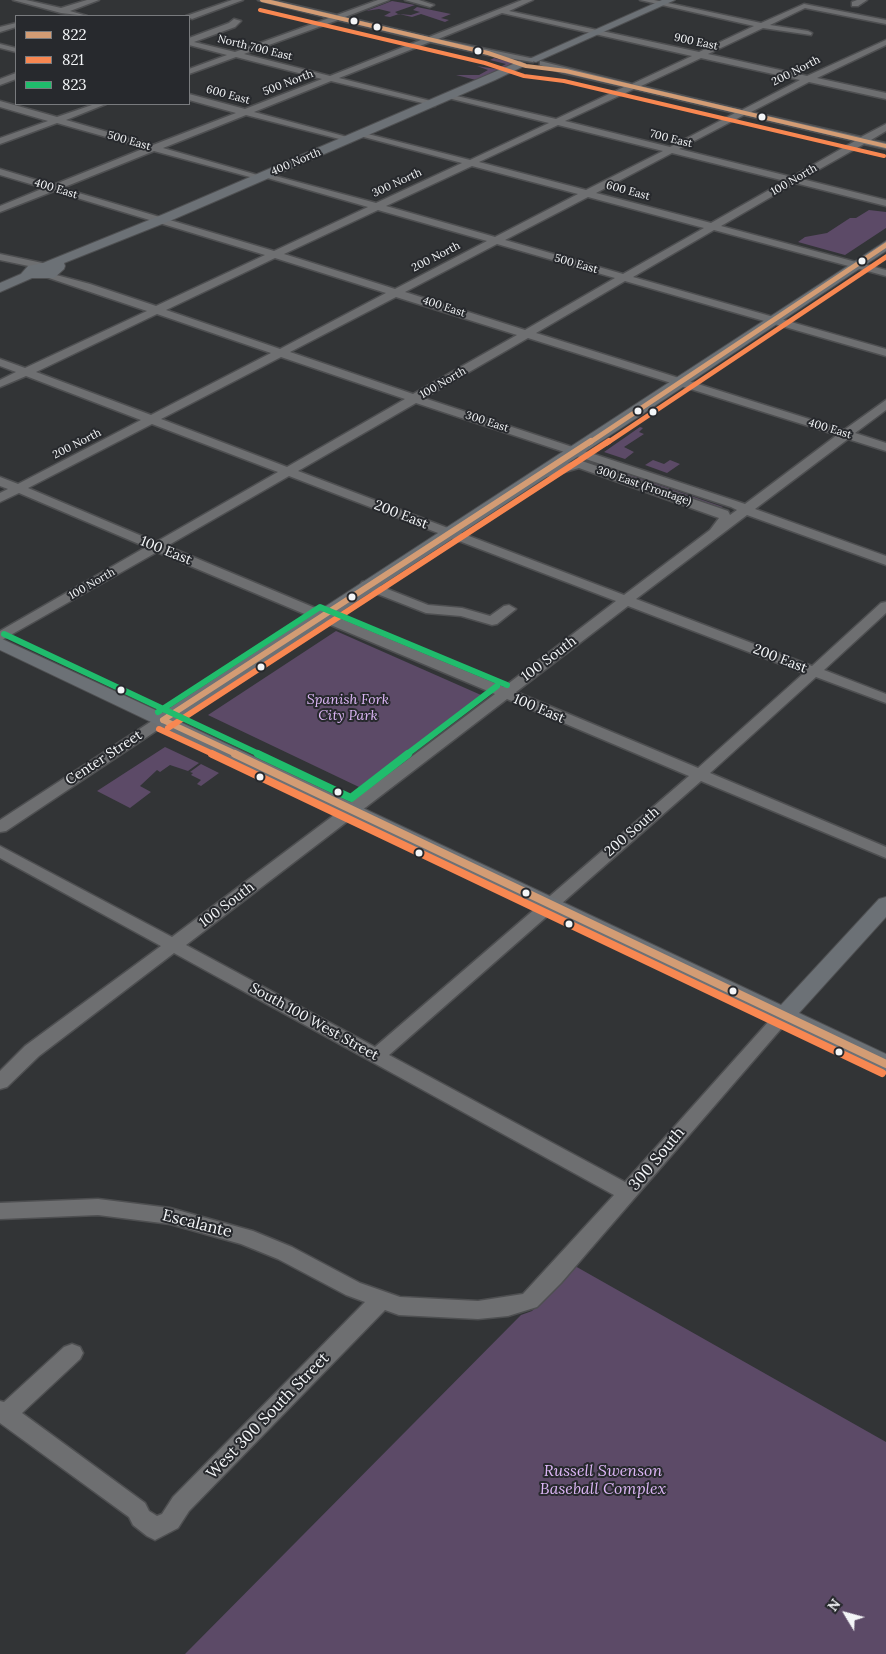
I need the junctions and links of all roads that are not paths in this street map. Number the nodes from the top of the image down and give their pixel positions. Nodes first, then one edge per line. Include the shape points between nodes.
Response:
1 (17, 0) edge
2 (95, 0) edge
3 (239, 0) edge
4 (262, 0) edge
5 (385, 0) edge
6 (409, 0) edge
7 (529, 0) edge
8 (644, 0) edge
9 (863, 0) edge
10 (666, 2) edge
11 (855, 4) dead end
12 (430, 5) dead end
13 (61, 11) junction
14 (501, 11) junction
15 (48, 15) edge
16 (78, 15) edge
17 (190, 17) edge
18 (337, 18) junction
19 (237, 22) dead end
20 (886, 22) edge
21 (15, 25) edge
22 (763, 26) junction
23 (0, 30) edge
24 (598, 33) junction
25 (808, 33) dead end
26 (430, 39) junction
27 (190, 42) edge
28 (190, 42) edge
29 (886, 42) edge
30 (0, 46) edge
31 (15, 50) edge
32 (235, 55) junction
33 (701, 55) junction
34 (531, 63) junction
35 (190, 72) edge
36 (15, 76) edge
37 (330, 79) junction
38 (808, 79) junction
39 (0, 82) edge
40 (634, 87) junction
41 (451, 96) junction
42 (886, 96) edge
43 (190, 97) edge
44 (0, 104) edge
45 (432, 104) junction
46 (99, 105) edge
47 (244, 112) junction
48 (744, 113) junction
49 (57, 120) junction
50 (557, 122) junction
51 (886, 127) edge
52 (363, 134) junction
53 (348, 140) junction
54 (863, 140) junction
55 (0, 141) edge
56 (886, 146) edge
57 (154, 148) junction
58 (671, 150) junction
59 (472, 162) junction
60 (0, 172) edge
61 (262, 176) junction
62 (795, 180) junction
63 (53, 188) junction
64 (588, 194) junction
65 (886, 203) edge
66 (377, 206) junction
67 (0, 209) edge
68 (159, 221) junction
69 (713, 227) junction
70 (495, 241) junction
71 (886, 246) edge
72 (275, 255) junction
73 (1, 257) edge
74 (856, 265) junction
75 (44, 271) junction
76 (886, 273) edge
77 (625, 278) junction
78 (86, 286) joint
79 (0, 289) edge
80 (396, 292) junction
81 (158, 310) junction
82 (772, 320) junction
83 (528, 334) junction
84 (281, 352) junction
85 (886, 353) edge
86 (0, 362) edge
87 (24, 373) junction
88 (680, 383) junction
89 (0, 384) edge
90 (416, 399) junction
91 (886, 404) edge
92 (151, 420) junction
93 (846, 434) junction
94 (886, 446) edge
95 (575, 452) junction
96 (289, 472) junction
97 (539, 475) junction
98 (0, 481) edge
99 (18, 489) junction
100 (0, 498) edge
101 (745, 510) junction
102 (447, 533) junction
103 (713, 534) junction
104 (156, 547) junction
105 (886, 561) edge
106 (367, 586) junction
107 (626, 600) junction
108 (886, 606) edge
109 (509, 610) dead end
110 (321, 617) junction
111 (0, 636) edge
112 (0, 643) edge
113 (813, 671) junction
114 (504, 694) junction
115 (886, 699) edge
116 (163, 720) junction
117 (698, 776) junction
118 (352, 810) junction
119 (0, 827) edge
120 (0, 851) edge
121 (886, 853) edge
122 (886, 904) edge
123 (550, 905) junction
124 (173, 946) junction
125 (784, 1015) junction
126 (376, 1056) junction
127 (886, 1064) edge
128 (0, 1082) edge
129 (628, 1193) junction
130 (0, 1212) edge
131 (380, 1301) junction
132 (72, 1353) dead end
133 (3, 1412) edge
134 (155, 1529) joint

1 - 13 street
2 - 13 street
3 - 17 street
4 - 18 street
5 - 18 street
6 - 12 street
7 - 14 street, 500 North
8 - 10 street
9 - 11 street
10 - 22 street
10 - 24 main road
13 - 15 street
13 - 16 street
14 - 24 street, 900 East
14 - 26 street, 500 North
18 - 26 street
18 - 32 street
19 - 28 street
20 - 22 street, 300 North via 804,6
21 - 23 street
22 - 25 street
22 - 33 street, 300 North
24 - 33 street, 900 East
24 - 34 main road
26 - 34 street
26 - 37 street, 500 North
27 - 32 street, North 700 East
29 - 38 street, 200 North
30 - 31 street
32 - 35 street
32 - 37 street, North 700 East
33 - 38 street, 900 East
33 - 40 street, 300 North
34 - 40 street
34 - 41 main road, 400 North
36 - 39 street
37 - 45 street, North 700 East
37 - 47 street, 500 North
38 - 42 street, 900 East
38 - 48 street, 200 North
40 - 48 street
40 - 50 street, 300 North
41 - 45 main road, 400 North
41 - 50 street, 700 East
43 - 47 street, 600 East
44 - 49 street, 500 East
45 - 52 main road, 400 North
46 - 49 street
47 - 53 street, 600 East
47 - 57 street, 500 North
48 - 54 street
48 - 58 street, 200 North
49 - 55 street
49 - 57 street, 500 East
50 - 58 street, 700 East
50 - 59 street, 300 North
51 - 54 street, 100 North
52 - 53 main road, 400 North
52 - 59 street, 600 East
53 - 61 main road, 400 North
54 - 56 street
54 - 62 street, 100 North
57 - 61 street, 500 East
57 - 63 street, 500 North
58 - 62 street, 700 East
58 - 64 street, 200 North
59 - 64 street, 600 East
59 - 66 street, 300 North
60 - 63 street, 400 East
61 - 66 street, 500 East
61 - 68 main road, 400 North
62 - 65 street, 700 East
62 - 69 street, 100 North
63 - 67 street, 500 North
63 - 68 street, 400 East
64 - 69 street, 600 East
64 - 70 street, 200 North
66 - 70 street, 500 East
66 - 72 street, 300 North
68 - 72 street, 400 East
68 - 75 main road, 400 North
69 - 74 street, 600 East
69 - 77 street, 100 North
70 - 77 street, 500 East
70 - 80 street, 200 North
71 - 74 main road, Center Street
72 - 80 street, 400 East
72 - 81 street, 300 North
73 - 75 street, 300 East
74 - 76 street, 600 East
74 - 82 main road, Center Street
75 - 78 street, 300 East
75 - 79 main road, 400 North
77 - 82 street, 500 East
77 - 83 street, 100 North
78 - 81 street, 300 East
80 - 83 street, 400 East
80 - 84 street, 200 North
81 - 84 street, 300 East
81 - 87 street, 300 North
82 - 85 street, 500 East
82 - 88 main road, Center Street
83 - 88 street, 400 East
83 - 90 street, 100 North
84 - 90 street, 300 East
84 - 92 street, 200 North
86 - 87 street, 200 East
87 - 89 street, 300 North
87 - 92 street, 200 East
88 - 93 street, 400 East
88 - 95 main road, Center Street
90 - 95 street, 300 East
90 - 96 street, 100 North
91 - 93 street, 100 South
92 - 96 street, 200 East
92 - 99 street, 200 North
93 - 94 street, 400 East
93 - 101 street, 100 South
95 - 97 main road, Center Street
95 - 101 street, 300 East via 736,504
96 - 102 street, 200 East
96 - 104 street, 100 North
97 - 102 main road, Center Street
97 - 103 street, 300 East (Frontage) via 579,464 723,514 726,518
98 - 99 street, 100 East
99 - 100 street, 200 North
99 - 104 street, 100 East
101 - 103 street, 100 South
101 - 105 street, 300 East
102 - 106 main road, Center Street
102 - 107 street, 200 East
103 - 107 street, 100 South
104 - 110 street, 100 East
104 - 111 street, 100 North
106 - 109 street via 426,609 462,612 492,621
106 - 110 main road, Center Street
107 - 113 street, 200 East
107 - 114 street, 100 South
108 - 113 street, 200 South
110 - 114 street, 100 East
110 - 116 main road, Center Street
112 - 116 main road
113 - 115 street, 200 East
113 - 117 street, 200 South
114 - 117 street, 100 East
114 - 118 street, 100 South
116 - 118 main road
116 - 119 street, Center Street
117 - 121 street, 100 East
117 - 123 street, 200 South
118 - 123 main road
118 - 124 street, 100 South
120 - 124 street, South 100 West Street
122 - 125 main road, 300 South
123 - 125 main road
123 - 126 street, 200 South
124 - 126 street, South 100 West Street
124 - 128 street, 100 South via 32,1050
125 - 127 main road
125 - 129 street, 300 South
126 - 129 street, South 100 West Street
129 - 131 street, 300 South via 530,1301 478,1310 411,1307
130 - 131 street, Escalante via 98,1207 170,1216 246,1237
131 - 134 street, West 300 South Street via 181,1504 170,1521
132 - 133 street
133 - 134 street via 137,1510 141,1518

